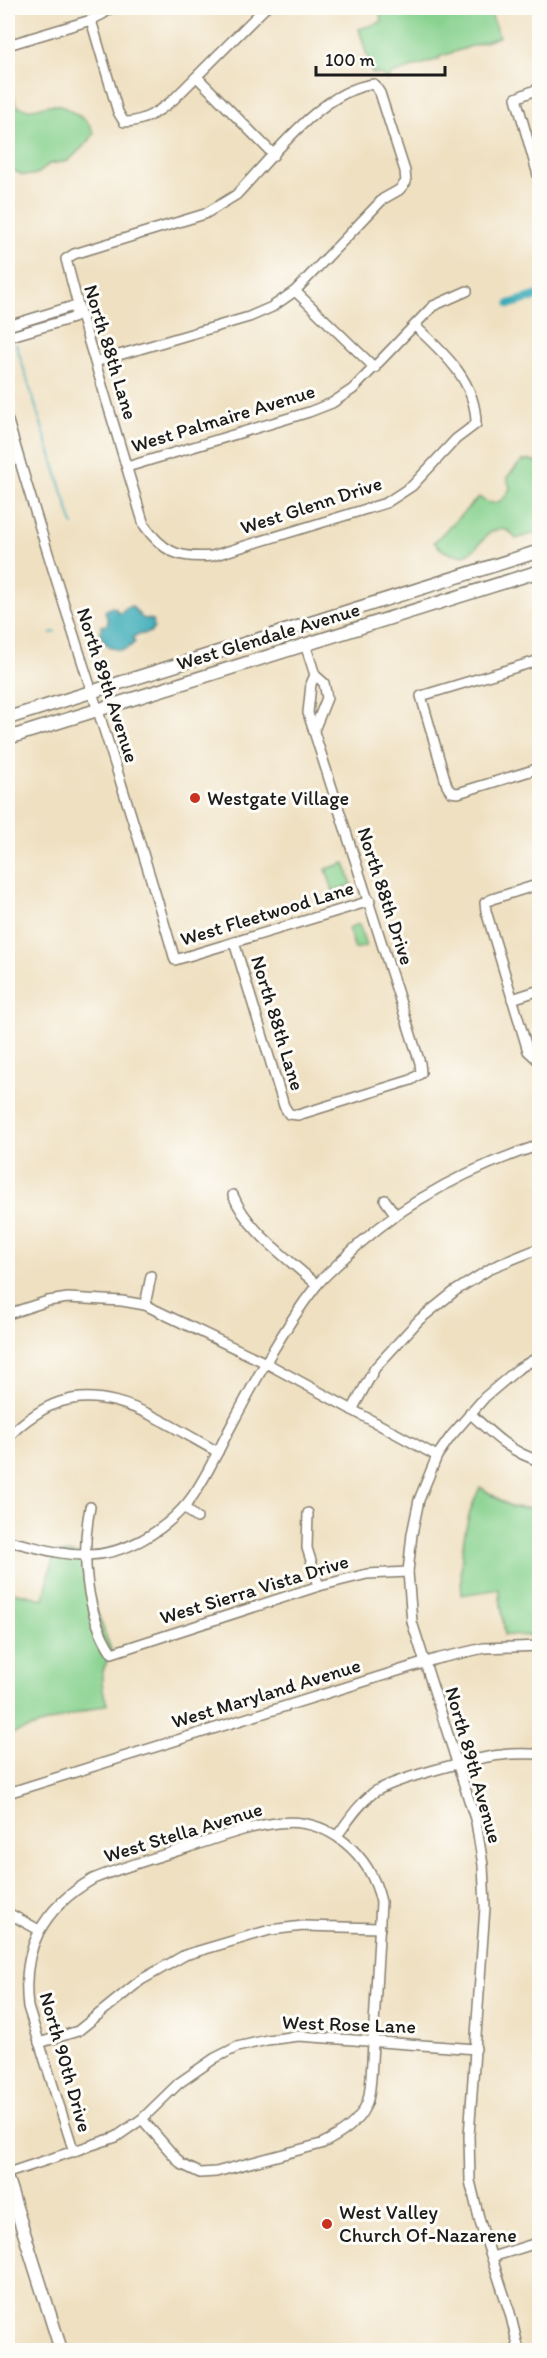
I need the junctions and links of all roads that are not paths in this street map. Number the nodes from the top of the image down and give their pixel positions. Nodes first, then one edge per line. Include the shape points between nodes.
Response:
1 (111, 8) edge
2 (265, 8) edge
3 (90, 20) junction
4 (8, 45) edge
5 (197, 77) junction
6 (540, 88) edge
7 (274, 155) junction
8 (540, 182) edge
9 (295, 291) junction
10 (467, 291) dead end
11 (79, 309) junction
12 (8, 326) edge
13 (415, 326) junction
14 (8, 337) edge
15 (95, 362) junction
16 (375, 368) junction
17 (8, 421) edge
18 (127, 467) junction
19 (168, 550) joint
20 (540, 550) edge
21 (540, 571) edge
22 (299, 626) junction
23 (304, 644) junction
24 (540, 660) edge
25 (315, 675) junction
26 (92, 692) junction
27 (311, 695) junction
28 (327, 698) junction
29 (97, 710) junction
30 (8, 718) edge
31 (314, 730) junction
32 (8, 738) edge
33 (540, 768) edge
34 (540, 884) edge
35 (370, 901) junction
36 (234, 942) junction
37 (174, 960) joint
38 (540, 990) edge
39 (512, 999) junction
40 (540, 1062) edge
41 (289, 1114) joint
42 (540, 1145) edge
43 (233, 1195) dead end
44 (385, 1200) dead end
45 (395, 1214) junction
46 (540, 1248) edge
47 (151, 1276) dead end
48 (317, 1285) junction
49 (145, 1305) junction
50 (8, 1314) edge
51 (540, 1356) edge
52 (266, 1364) junction
53 (352, 1410) junction
54 (470, 1413) junction
55 (8, 1438) edge
56 (218, 1452) junction
57 (437, 1456) junction
58 (540, 1461) edge
59 (90, 1507) dead end
60 (184, 1507) junction
61 (308, 1513) dead end
62 (196, 1518) dead end
63 (8, 1541) edge
64 (87, 1555) junction
65 (408, 1572) junction
66 (320, 1586) junction
67 (540, 1646) edge
68 (424, 1663) junction
69 (540, 1754) edge
70 (457, 1765) junction
71 (8, 1793) edge
72 (337, 1836) junction
73 (8, 1913) edge
74 (49, 1914) joint
75 (380, 1928) junction
76 (39, 1930) junction
77 (373, 2040) junction
78 (39, 2043) junction
79 (476, 2049) junction
80 (142, 2119) junction
81 (74, 2152) junction
82 (8, 2173) edge
83 (8, 2182) edge
84 (540, 2242) edge
85 (492, 2257) junction
86 (61, 2350) edge
87 (519, 2350) edge

1 - 3 street
2 - 5 street
3 - 4 street
3 - 5 street via 124,122 136,122 156,112
5 - 7 street
6 - 8 street via 516,98
7 - 9 street via 327,103 374,84 406,182 383,199
7 - 11 street, North 88th Lane via 236,195 205,214 66,259
9 - 15 street via 249,317
9 - 16 street
10 - 13 street, West Palmaire Avenue via 433,306
11 - 12 street via 70,307
11 - 14 street via 73,318
11 - 15 street, North 88th Lane
13 - 16 street, West Palmaire Avenue
13 - 19 street, West Glenn Drive via 464,377 476,424 456,439 412,486 386,503 212,556 195,557
15 - 18 street, North 88th Lane
16 - 18 street, West Palmaire Avenue via 343,396 321,408
17 - 26 street, North 89th Avenue
18 - 19 street, North 88th Lane via 144,525 154,540
20 - 22 main road, West Glendale Avenue
21 - 23 main road, West Glendale Avenue
22 - 23 main road
22 - 26 main road, West Glendale Avenue
23 - 25 street
23 - 29 main road, West Glendale Avenue
24 - 33 street via 421,696 451,792
25 - 27 street, North 88th Drive via 310,684
25 - 28 street via 324,683
26 - 29 street, North 89th Avenue
26 - 30 main road, West Glendale Avenue
27 - 28 street
27 - 31 street, North 88th Drive via 308,713
28 - 31 street
29 - 32 main road, West Glendale Avenue
29 - 37 street, North 89th Avenue
31 - 35 street, North 88th Drive
34 - 39 street via 485,903
35 - 36 street, West Fleetwood Lane
35 - 41 street, North 88th Drive via 421,1074 298,1115
36 - 37 street, West Fleetwood Lane
36 - 41 street, North 88th Lane
38 - 39 street
39 - 40 street via 528,1051
42 - 45 street via 477,1167
43 - 48 street via 248,1222
44 - 45 street
45 - 48 street
46 - 53 street via 493,1267 419,1320 375,1368
47 - 49 street
48 - 52 street
49 - 50 street via 68,1298
49 - 52 street
51 - 54 street, North 89th Avenue via 500,1383
52 - 53 street
52 - 56 street
53 - 57 street
54 - 57 street, North 89th Avenue
54 - 58 street via 522,1456
55 - 56 street via 14,1429 61,1401 114,1400 135,1407
56 - 60 street
57 - 65 street, North 89th Avenue via 419,1500
59 - 64 street
60 - 62 street
60 - 64 street via 152,1535 116,1551
61 - 66 street via 307,1548
63 - 64 street
64 - 66 street, West Sierra Vista Drive via 90,1602 101,1637 112,1653
65 - 66 street, West Sierra Vista Drive via 367,1574
65 - 68 street, North 89th Avenue via 412,1622
67 - 68 street, West Maryland Avenue via 484,1648
68 - 70 street, North 89th Avenue
68 - 71 street, West Maryland Avenue
69 - 70 street via 502,1755
70 - 72 street via 374,1792
70 - 79 street, North 89th Avenue via 476,1822 485,1887
72 - 74 street, West Stella Avenue via 306,1824 281,1822 253,1827 93,1879
72 - 75 street, West Stella Avenue via 357,1851 370,1870 381,1902
73 - 76 street
74 - 76 street, North 90th Drive
75 - 77 street, West Stella Avenue
75 - 78 street via 303,1926 270,1930 185,1955 141,1980 78,2031
76 - 78 street, North 90th Drive via 30,1954 26,1983 28,2007
77 - 79 street, West Rose Lane
77 - 80 street, West Rose Lane via 299,2036 237,2047 179,2082
77 - 80 street, West Stella Avenue via 366,2106 351,2124 321,2144 233,2169 200,2173 181,2164
78 - 81 street, North 90th Drive
79 - 85 street, North 89th Avenue via 469,2136 470,2181
80 - 81 street, West Rose Lane via 116,2137
81 - 82 street, West Rose Lane
83 - 86 main road
84 - 85 street
85 - 87 street, North 89th Avenue

